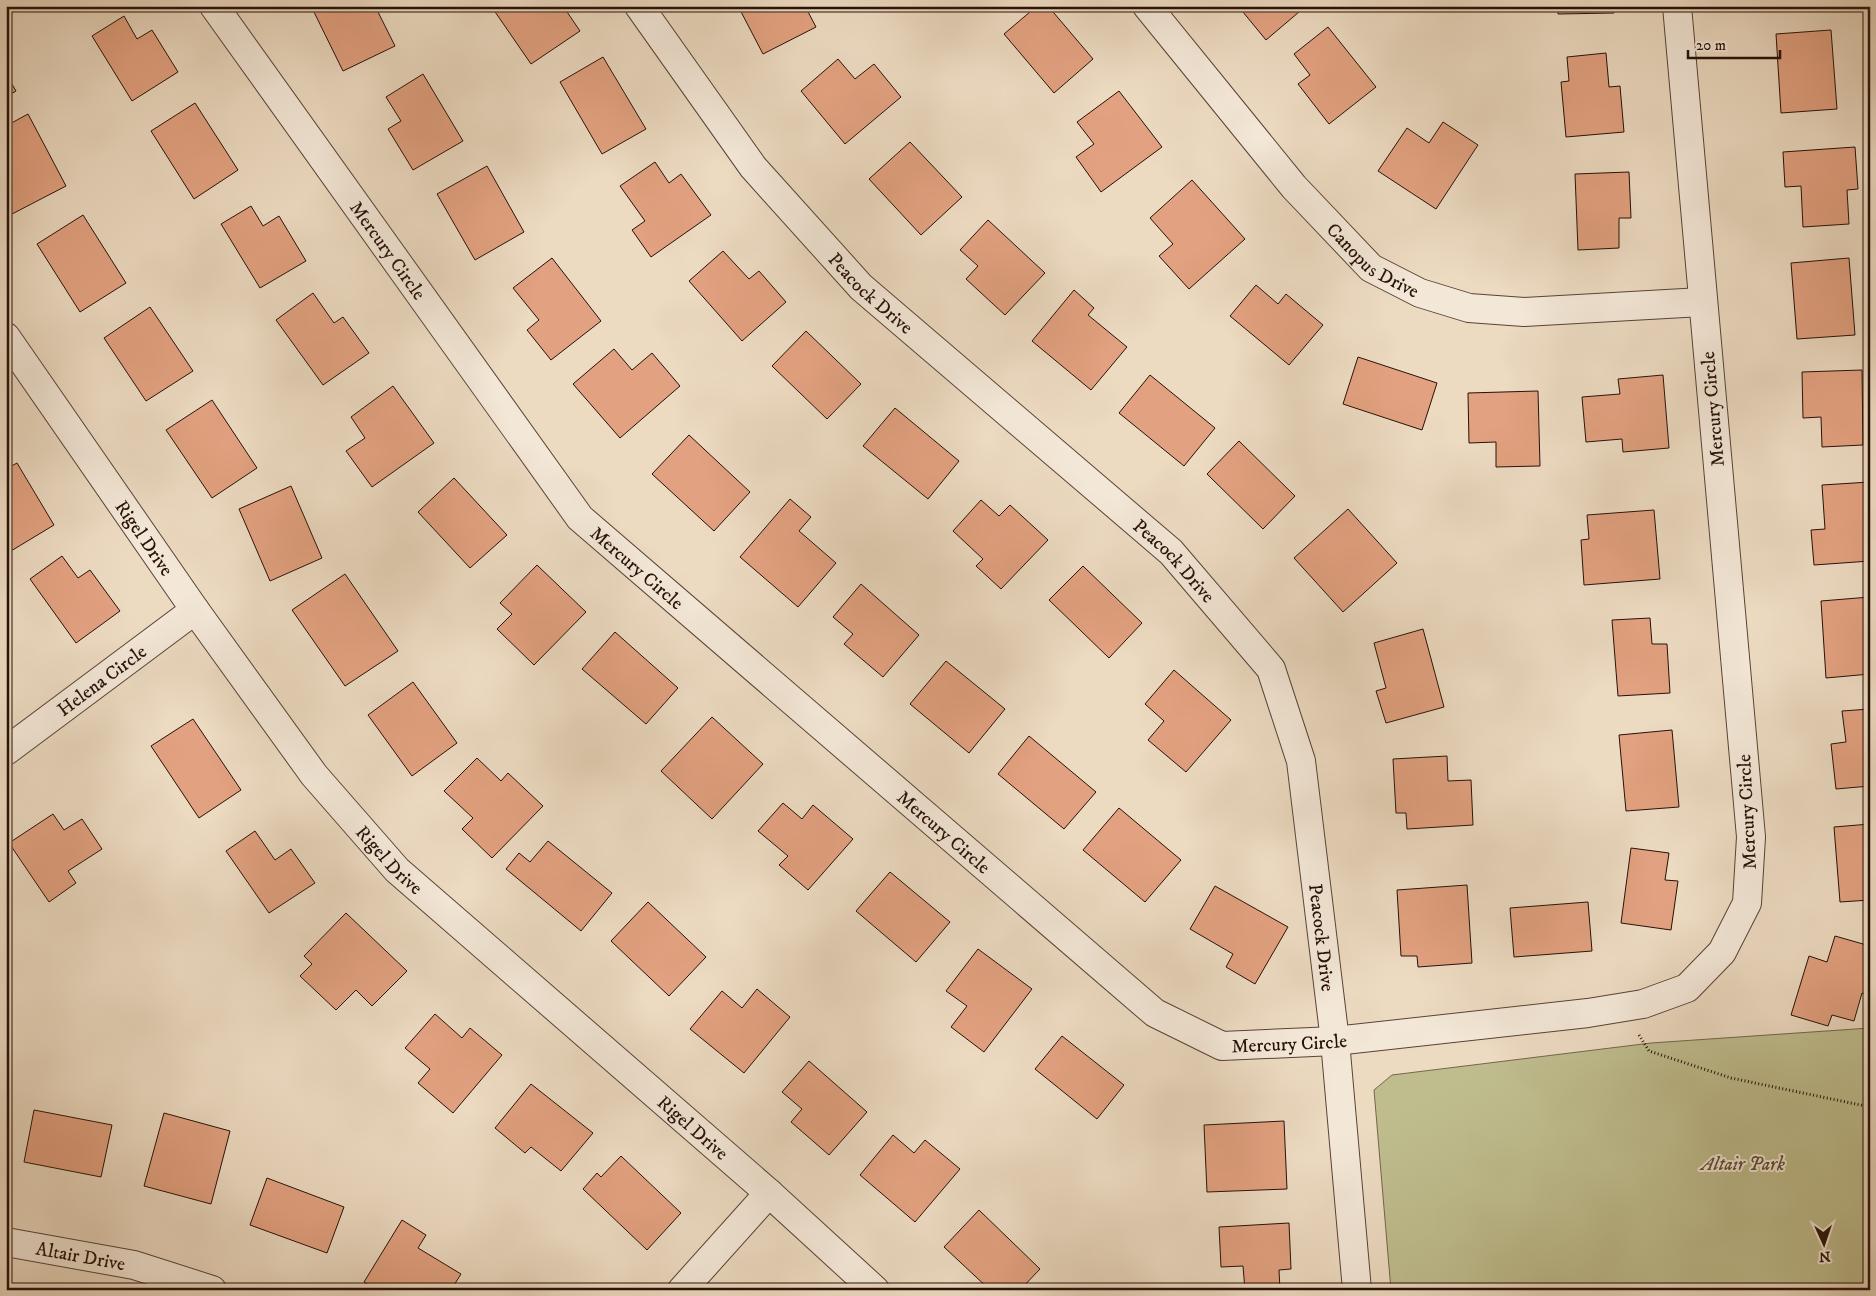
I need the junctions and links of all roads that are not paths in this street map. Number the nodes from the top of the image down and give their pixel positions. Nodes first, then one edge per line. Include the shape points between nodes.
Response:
1 (214, 6) edge
2 (639, 6) edge
3 (1147, 6) edge
4 (1677, 6) edge
5 (1702, 302) junction
6 (6, 336) edge
7 (196, 610) junction
8 (6, 751) edge
9 (1335, 1041) junction
10 (769, 1194) junction
11 (6, 1242) edge
12 (212, 1290) edge
13 (682, 1290) edge
14 (875, 1290) edge
15 (1356, 1290) edge

1 - 9 street, Mercury Circle via 580,518 1155,1013 1222,1046
2 - 9 street, Peacock Drive via 753,167 861,287 1171,552 1271,669 1301,761
3 - 5 street, Canopus Drive via 1294,187 1371,268 1420,293 1469,308 1524,312
4 - 5 street, Mercury Circle
5 - 9 street, Mercury Circle via 1751,837 1747,903 1722,952 1687,988 1643,1004
6 - 7 street, Rigel Drive
7 - 8 street, Helena Circle
7 - 10 street, Rigel Drive via 314,776 397,870
9 - 15 street, Peacock Drive
10 - 13 street
10 - 14 street, Rigel Drive
11 - 12 street, Altair Drive via 134,1264

